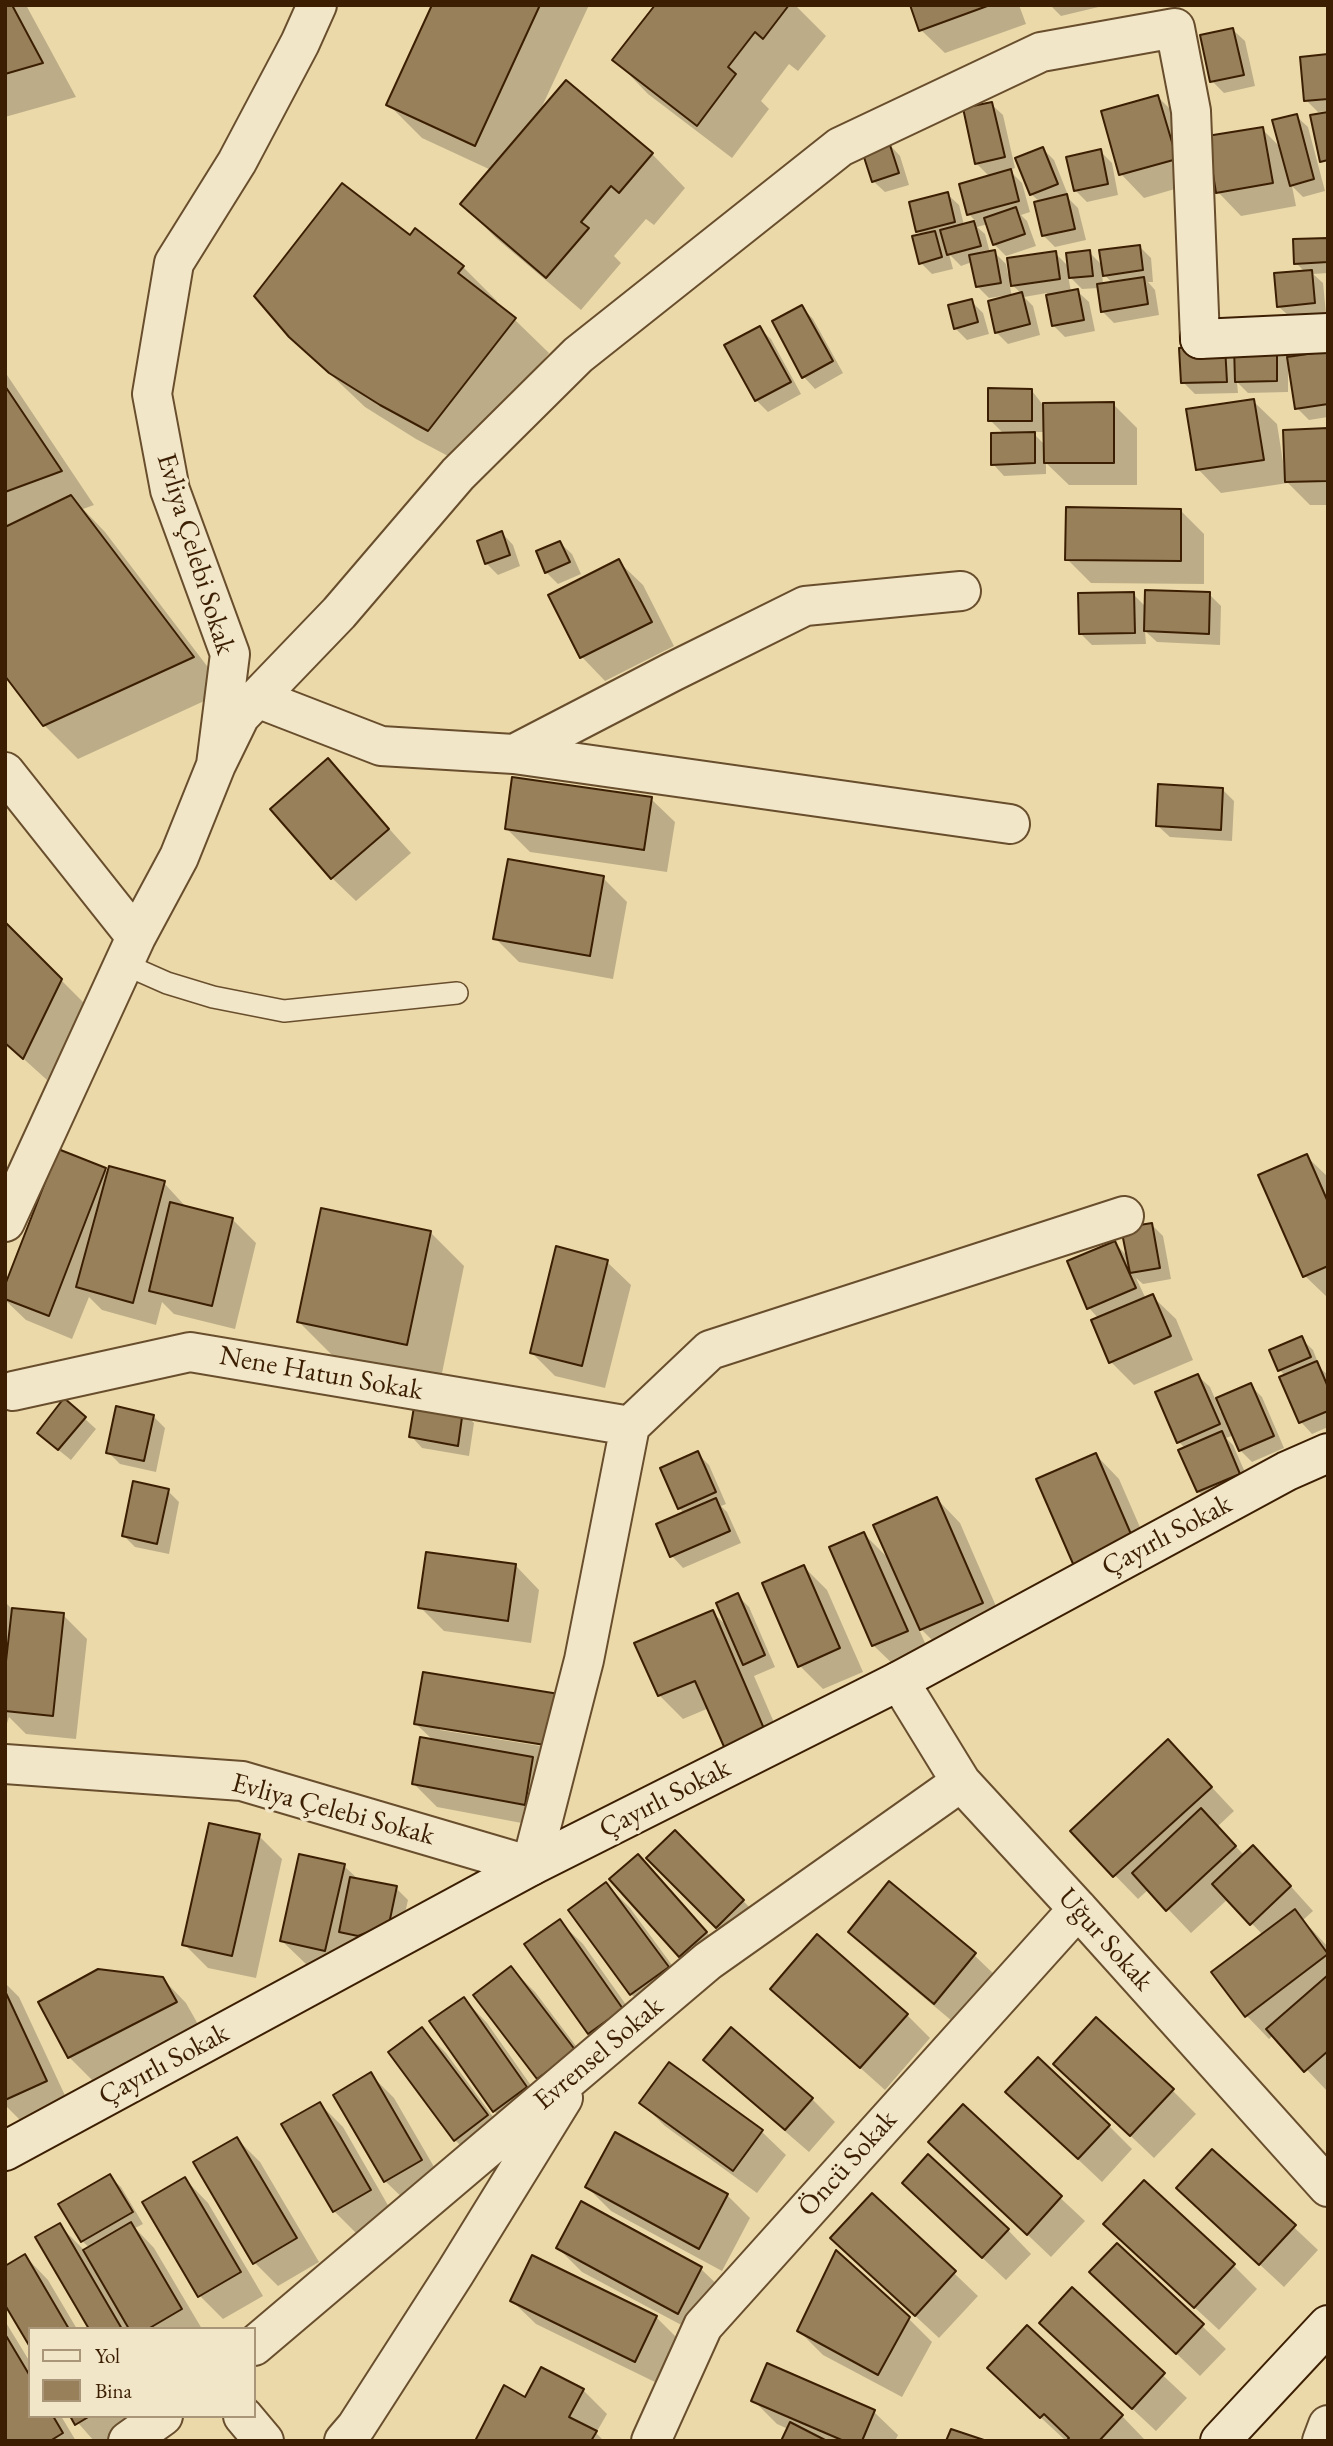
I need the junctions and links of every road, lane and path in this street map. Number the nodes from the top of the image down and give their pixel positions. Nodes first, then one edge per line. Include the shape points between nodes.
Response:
1 (317, 5) edge
2 (1328, 333) edge
3 (961, 591) dead end
4 (257, 698) junction
5 (514, 754) junction
6 (216, 765) junction
7 (5, 772) edge
8 (1010, 824) dead end
9 (130, 951) junction
10 (457, 993) dead end
11 (1124, 1216) dead end
12 (5, 1222) edge
13 (8, 1391) edge
14 (630, 1426) junction
15 (1328, 1453) edge
16 (899, 1681) junction
17 (5, 1764) edge
18 (961, 1782) junction
19 (531, 1866) junction
20 (1078, 1909) junction
21 (580, 2069) junction
22 (5, 2151) edge
23 (1328, 2187) edge
24 (1328, 2325) edge
25 (256, 2344) edge
26 (160, 2418) edge
27 (245, 2418) edge
28 (1328, 2425) edge
29 (128, 2441) edge
30 (264, 2441) edge
31 (344, 2441) edge
32 (651, 2441) edge
33 (1220, 2441) edge
34 (1322, 2441) edge

1 - 6 street, Evliya Çelebi Sokak via 237,162 174,263 152,394 170,491 230,654
2 - 4 street via 1200,339 1191,111 1175,28 1041,52 840,146 578,355 458,474 340,613
3 - 5 street via 805,606
4 - 5 street via 381,746
4 - 6 street via 240,716
5 - 8 street
6 - 9 street, Evliya Çelebi Sokak via 179,857
7 - 9 street
9 - 10 lane via 167,983 284,1012
9 - 12 street, Evliya Çelebi Sokak
11 - 14 street via 710,1350
13 - 14 street, Nene Hatun Sokak via 190,1352
14 - 19 street via 584,1660
15 - 16 street, Çayırlı Sokak
16 - 18 street, Uğur Sokak
16 - 19 street, Çayırlı Sokak
17 - 19 street, Evliya Çelebi Sokak via 242,1781
18 - 20 street, Uğur Sokak
18 - 21 street, Evrensel Sokak via 709,1961
19 - 22 street, Çayırlı Sokak
20 - 23 street, Uğur Sokak
20 - 32 street, Öncü Sokak via 703,2326
21 - 25 street, Evrensel Sokak
21 - 31 street via 455,2273
24 - 33 street
26 - 29 street
27 - 30 street
28 - 34 street

